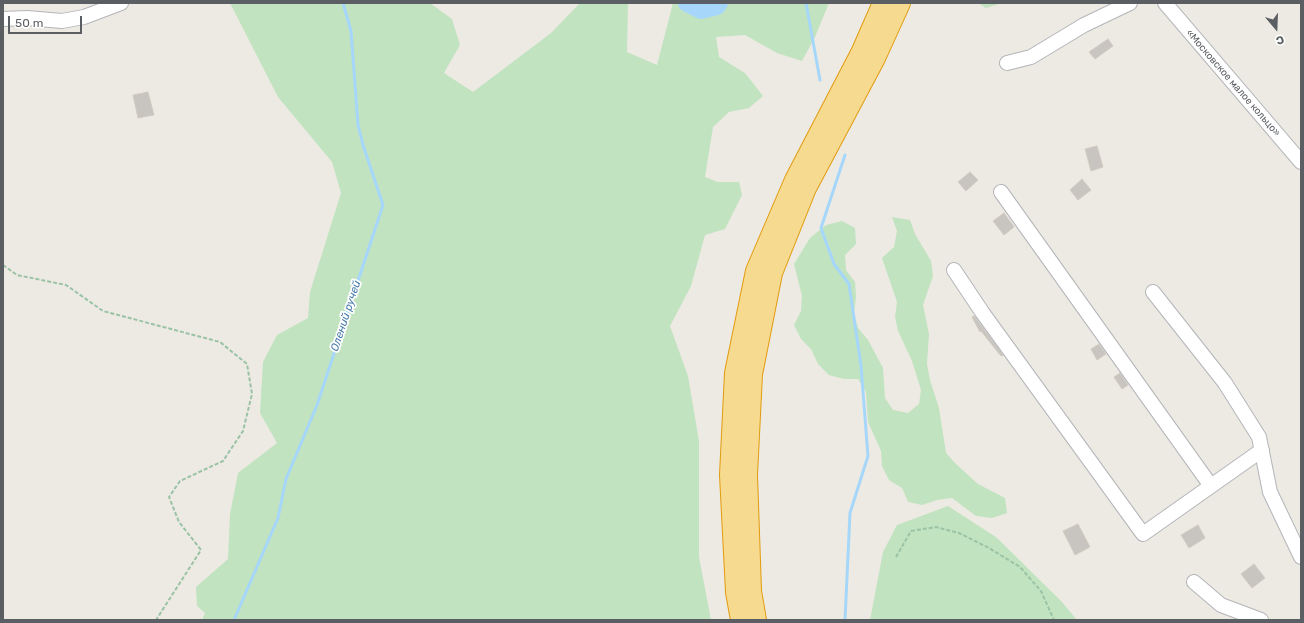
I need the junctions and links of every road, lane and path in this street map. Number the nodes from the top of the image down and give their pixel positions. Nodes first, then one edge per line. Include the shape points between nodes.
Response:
1 (121, 3) edge
2 (883, 3) edge
3 (900, 3) edge
4 (1130, 3) edge
5 (1165, 3) edge
6 (3, 19) edge
7 (1007, 63) dead end
8 (1301, 162) edge
9 (1001, 192) dead end
10 (3, 265) edge
11 (954, 270) dead end
12 (1153, 292) dead end
13 (1262, 450) junction
14 (1211, 486) junction
15 (896, 557) dead end
16 (1301, 557) edge
17 (1194, 582) dead end
18 (156, 620) edge
19 (741, 620) edge
20 (756, 620) edge
21 (1054, 620) edge
22 (1260, 620) edge

1 - 6 street via 84,17 62,21
2 - 19 highway via 862,51 795,180 756,271 735,373 730,475 736,592
3 - 20 highway via 875,58 806,188 772,273 752,374 747,475 751,591
4 - 7 street via 1084,24 1031,57
5 - 8 street, «Московское малое кольцо»
9 - 14 street
10 - 18 path via 17,276 66,285 103,311 220,342 247,364 252,394 243,431 223,461 180,481 169,497 179,522 201,550
11 - 14 street via 1143,534
12 - 13 street via 1225,382 1258,437
13 - 14 street
13 - 16 street via 1270,492
15 - 21 path via 912,532 936,527 958,533 1020,567 1041,591
17 - 22 street via 1221,604

